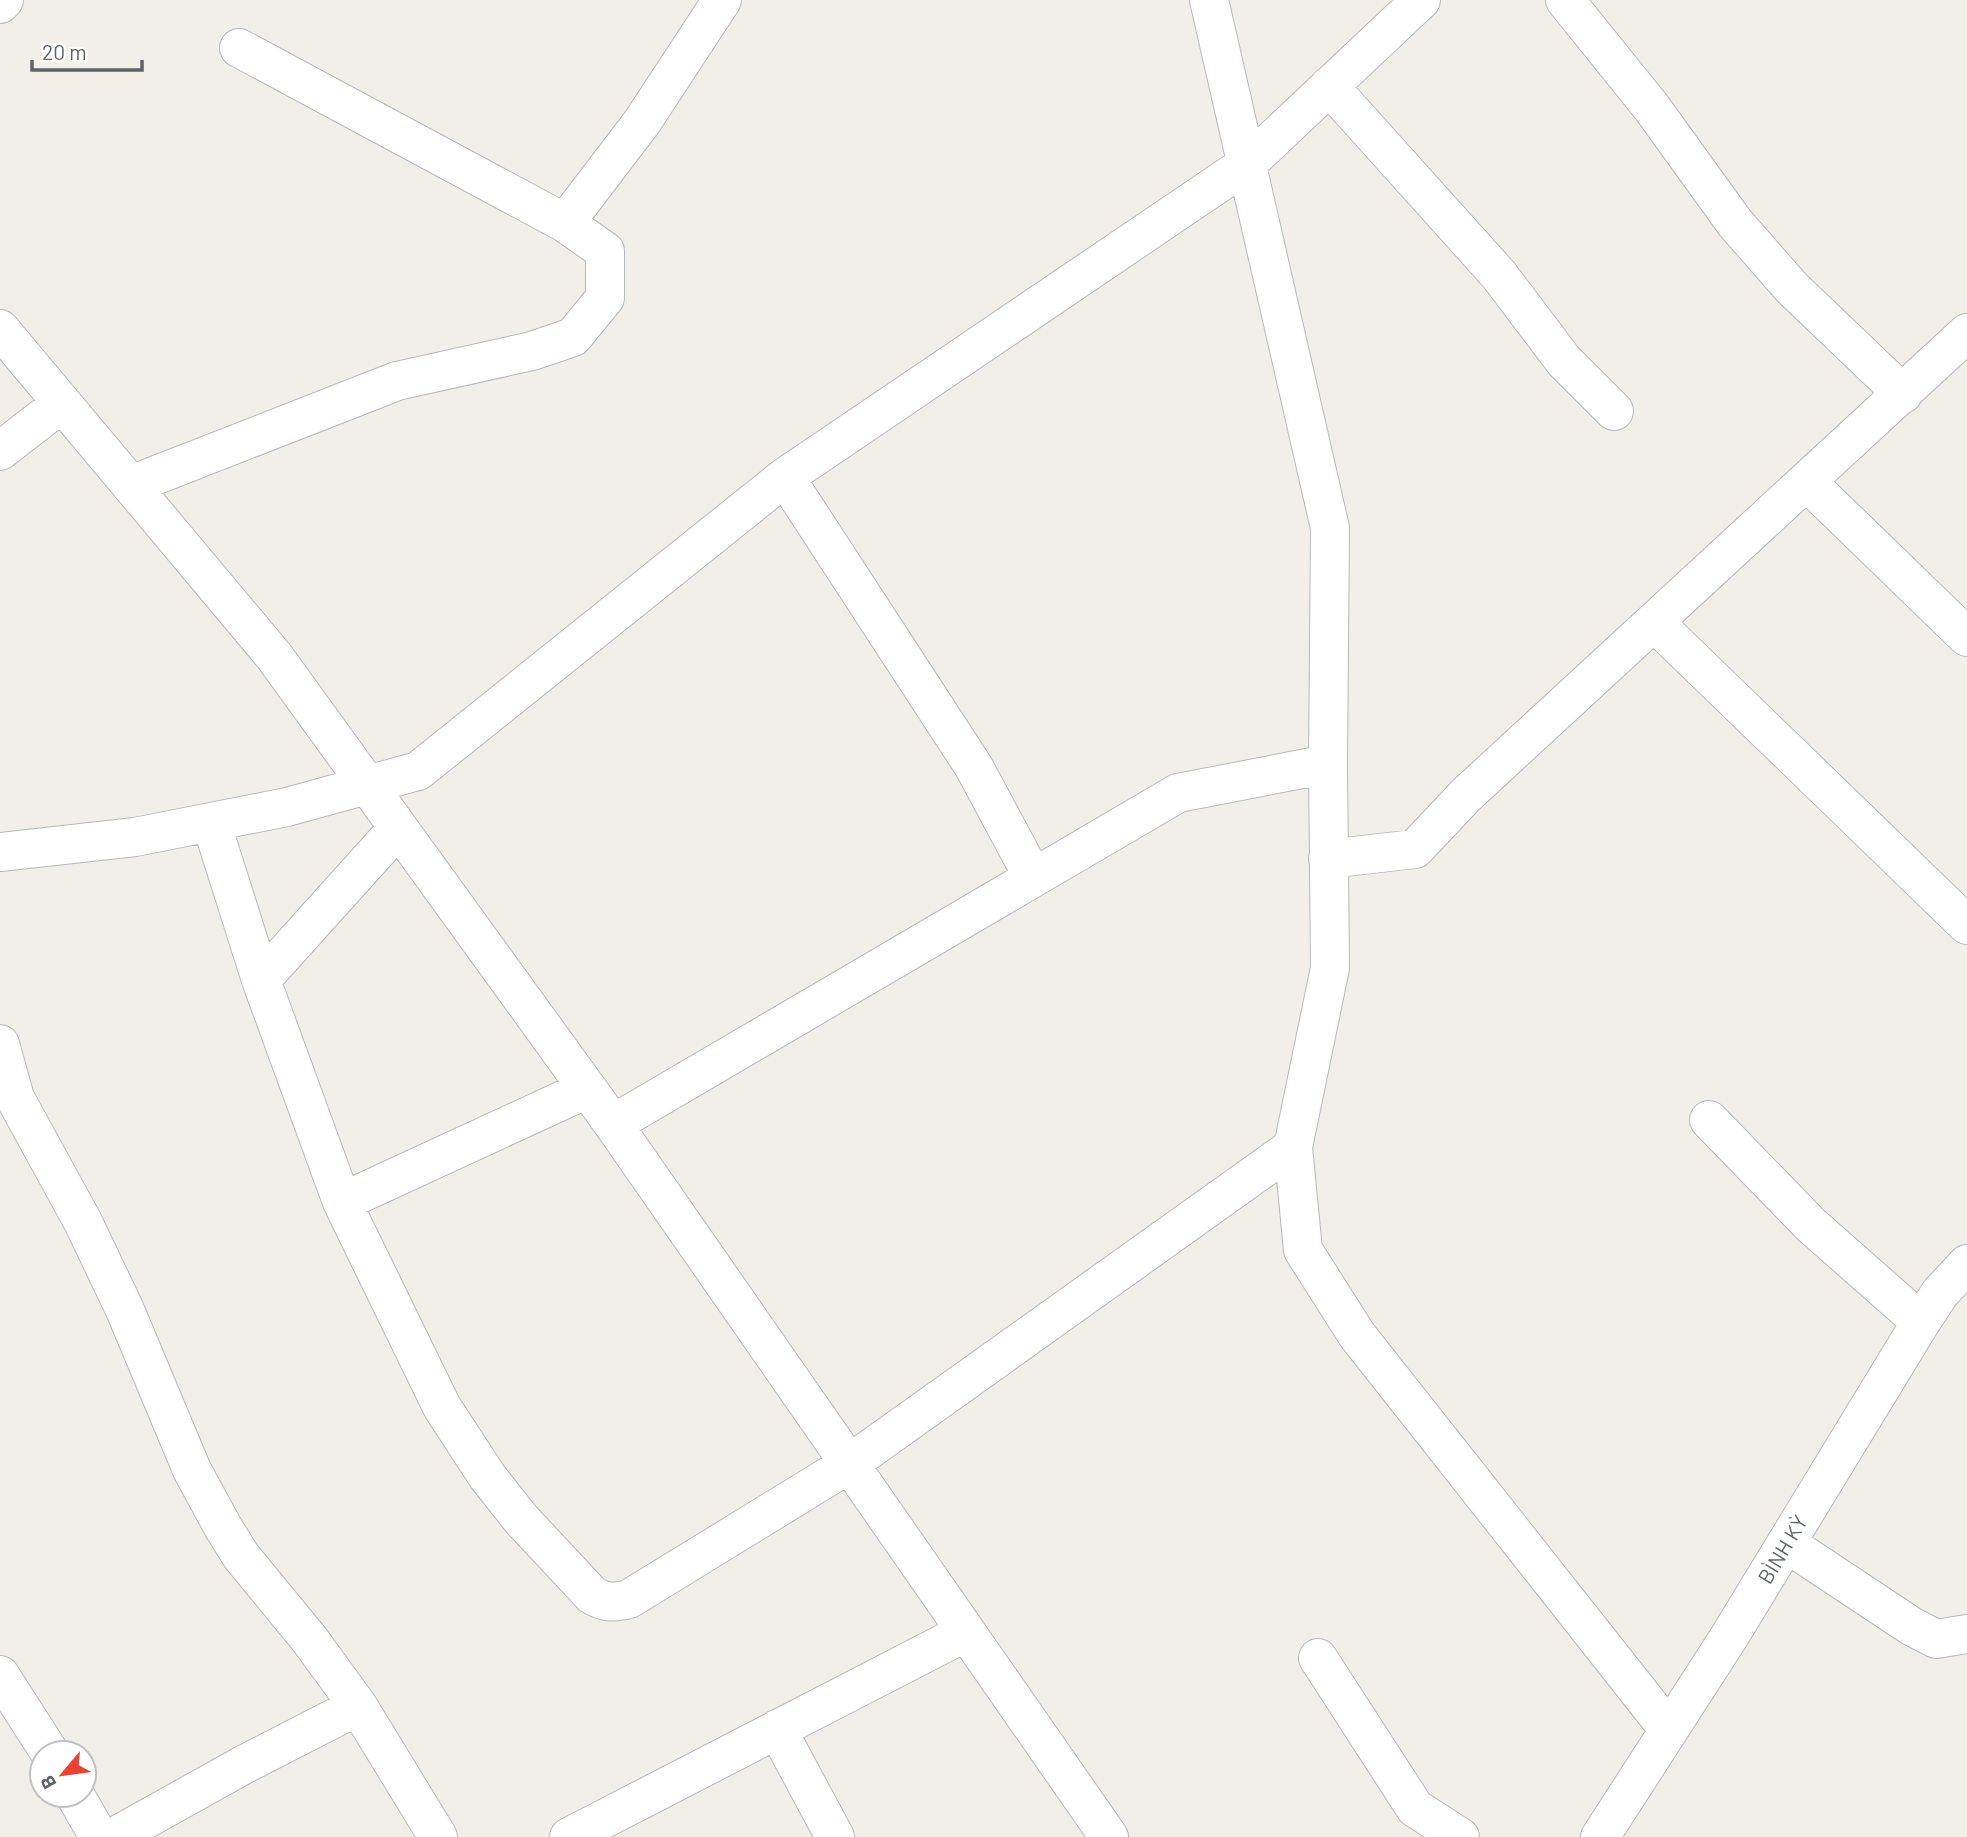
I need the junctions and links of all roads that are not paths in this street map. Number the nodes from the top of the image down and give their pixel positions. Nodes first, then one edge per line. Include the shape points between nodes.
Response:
1 (4, 0) edge
2 (722, 0) edge
3 (1209, 0) edge
4 (1421, 0) edge
5 (1566, 0) edge
6 (0, 4) edge
7 (239, 48) dead end
8 (1329, 86) junction
9 (1247, 164) junction
10 (565, 223) junction
11 (0, 330) edge
12 (1967, 333) edge
13 (1903, 394) junction
14 (62, 403) junction
15 (1614, 411) dead end
16 (0, 451) edge
17 (785, 477) junction
18 (1807, 482) junction
19 (131, 485) junction
20 (1654, 622) junction
21 (1967, 637) edge
22 (1328, 764) junction
23 (366, 785) junction
24 (211, 822) junction
25 (398, 828) junction
26 (0, 852) edge
27 (1328, 859) junction
28 (1033, 877) junction
29 (1967, 925) edge
30 (261, 980) junction
31 (0, 1044) edge
32 (587, 1089) junction
33 (1709, 1120) dead end
34 (613, 1124) junction
35 (1293, 1147) junction
36 (342, 1202) junction
37 (1967, 1264) edge
38 (1921, 1322) junction
39 (849, 1464) junction
40 (1786, 1543) junction
41 (966, 1632) junction
42 (1967, 1634) edge
43 (1318, 1658) dead end
44 (0, 1675) edge
45 (358, 1706) junction
46 (777, 1729) junction
47 (1669, 1731) junction
48 (41, 1739) edge
49 (83, 1809) edge
50 (99, 1837) edge
51 (114, 1837) edge
52 (438, 1837) edge
53 (569, 1837) edge
54 (835, 1837) edge
55 (1109, 1837) edge
56 (1460, 1837) edge
57 (1600, 1837) edge

1 - 6 street
2 - 10 street via 642,122
3 - 9 street
4 - 8 street
5 - 13 street via 1735,223 1792,288
7 - 10 street
8 - 9 street
8 - 15 street via 1499,275 1564,361
9 - 17 street
9 - 22 street via 1330,528
10 - 19 street via 605,251 604,298 573,337 532,351 397,381
11 - 14 street
12 - 13 street
13 - 18 street
14 - 16 street
14 - 19 street
17 - 23 street via 418,771
17 - 28 street via 974,767
18 - 20 street
18 - 21 street
19 - 23 street via 274,656
20 - 27 street via 1466,795 1415,849
20 - 29 street
22 - 27 street
22 - 28 street via 1178,793
23 - 24 street
23 - 25 street
24 - 26 street via 135,837
24 - 30 street
25 - 30 street
25 - 32 street
27 - 35 street via 1330,968
28 - 34 street
30 - 36 street
31 - 45 street via 16,1098 119,1297 192,1470 241,1556
32 - 34 street
32 - 36 street
33 - 38 street via 1811,1225
34 - 39 street
35 - 39 street
35 - 47 street via 1303,1250 1357,1335
36 - 39 street via 442,1407 464,1441 521,1518 603,1602 629,1599
37 - 38 street, BÌNH KỲ
38 - 40 street, BÌNH KỲ
39 - 41 street
40 - 42 street via 1924,1633 1936,1639
40 - 47 street, BÌNH KỲ
41 - 46 street
41 - 55 street
43 - 56 street via 1415,1808
44 - 48 street
45 - 51 street
45 - 52 street
46 - 53 street
46 - 54 street
47 - 57 street, BÌNH KỲ
49 - 50 street

